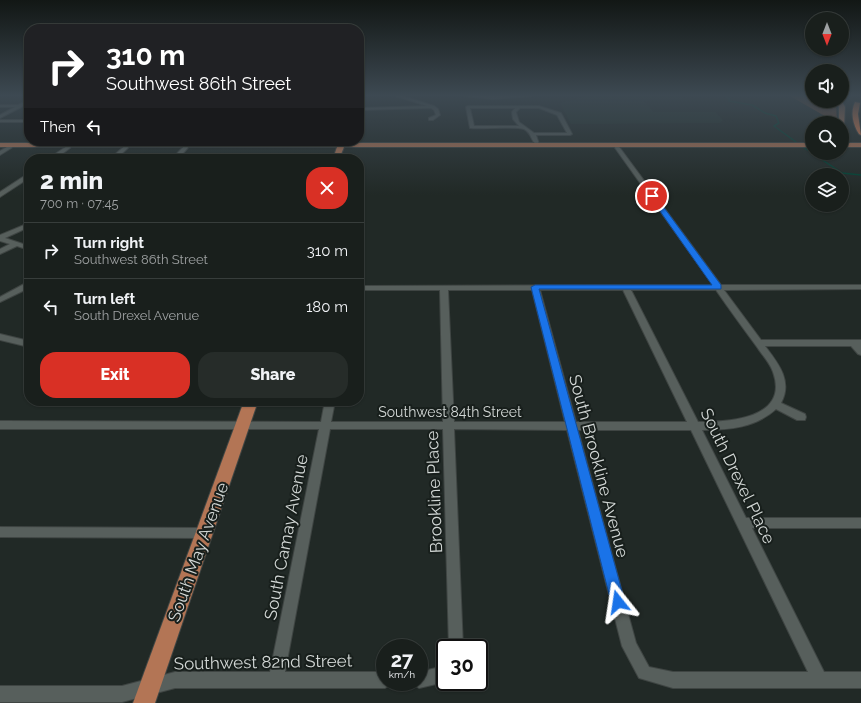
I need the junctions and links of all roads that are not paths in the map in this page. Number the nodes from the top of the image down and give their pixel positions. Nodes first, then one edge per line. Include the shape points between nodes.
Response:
1 (526, 129) edge
2 (567, 129) edge
3 (533, 134) junction
4 (364, 143) edge
5 (14, 144) junction
6 (24, 144) edge
7 (537, 144) junction
8 (615, 144) junction
9 (849, 144) edge
10 (0, 145) edge
11 (805, 145) edge
12 (861, 145) edge
13 (69, 146) edge
14 (128, 146) edge
15 (187, 146) edge
16 (0, 153) edge
17 (58, 154) edge
18 (119, 154) edge
19 (180, 154) edge
20 (24, 178) edge
21 (0, 195) edge
22 (24, 227) edge
23 (0, 239) edge
24 (16, 244) junction
25 (24, 246) edge
26 (0, 252) edge
27 (444, 287) junction
28 (535, 287) junction
29 (626, 287) junction
30 (718, 287) junction
31 (861, 287) edge
32 (24, 288) edge
33 (364, 288) edge
34 (0, 300) edge
35 (0, 337) edge
36 (24, 343) edge
37 (760, 343) junction
38 (857, 343) edge
39 (861, 352) edge
40 (774, 404) junction
41 (249, 406) edge
42 (329, 406) edge
43 (801, 417) dead end
44 (0, 425) edge
45 (242, 426) junction
46 (325, 426) junction
47 (449, 426) junction
48 (571, 426) junction
49 (695, 426) junction
50 (742, 523) junction
51 (861, 523) edge
52 (0, 532) edge
53 (205, 533) junction
54 (456, 639) edge
55 (276, 680) junction
56 (376, 680) edge
57 (820, 680) junction
58 (861, 680) edge
59 (0, 694) edge
60 (147, 695) edge

1 - 3 street
2 - 3 street via 570,134
3 - 7 street
4 - 7 main road
5 - 6 main road
5 - 10 main road
5 - 16 street
7 - 8 main road
8 - 11 main road
8 - 30 street, Southwest 84th Street
9 - 12 main road
13 - 17 street
14 - 18 street
15 - 19 street
20 - 21 street
22 - 23 street
23 - 24 street
24 - 25 street
24 - 26 street
27 - 28 street
27 - 33 street
27 - 47 street, Brookline Place
28 - 29 street
28 - 48 street, South Brookline Avenue
29 - 30 street
29 - 49 street, South Drexel Place
30 - 31 street
30 - 37 street, Southwest 84th Street
32 - 34 street
35 - 36 street
37 - 38 street
37 - 40 street, Southwest 84th Street via 776,366 781,380 781,390
38 - 39 street
40 - 43 street
40 - 49 street, Southwest 84th Street via 760,417 746,422 726,426
41 - 45 main road, South May Avenue
42 - 46 street, South Camay Avenue
44 - 45 street, Southwest 84th Street
45 - 46 street, Southwest 84th Street
45 - 53 main road, South May Avenue
46 - 47 street, Southwest 84th Street
46 - 55 street, South Camay Avenue
47 - 48 street, Southwest 84th Street
47 - 54 street, Brookline Place
48 - 49 street, Southwest 84th Street
48 - 57 street, South Brookline Avenue via 629,646 644,673 674,680
49 - 50 street, South Drexel Place
50 - 51 street
50 - 57 street, South Drexel Place
52 - 53 street
53 - 60 main road, South May Avenue
55 - 56 street, Southwest 82nd Street
55 - 60 street, Southwest 82nd Street via 175,680
57 - 58 street
59 - 60 street, Southwest 82nd Street

